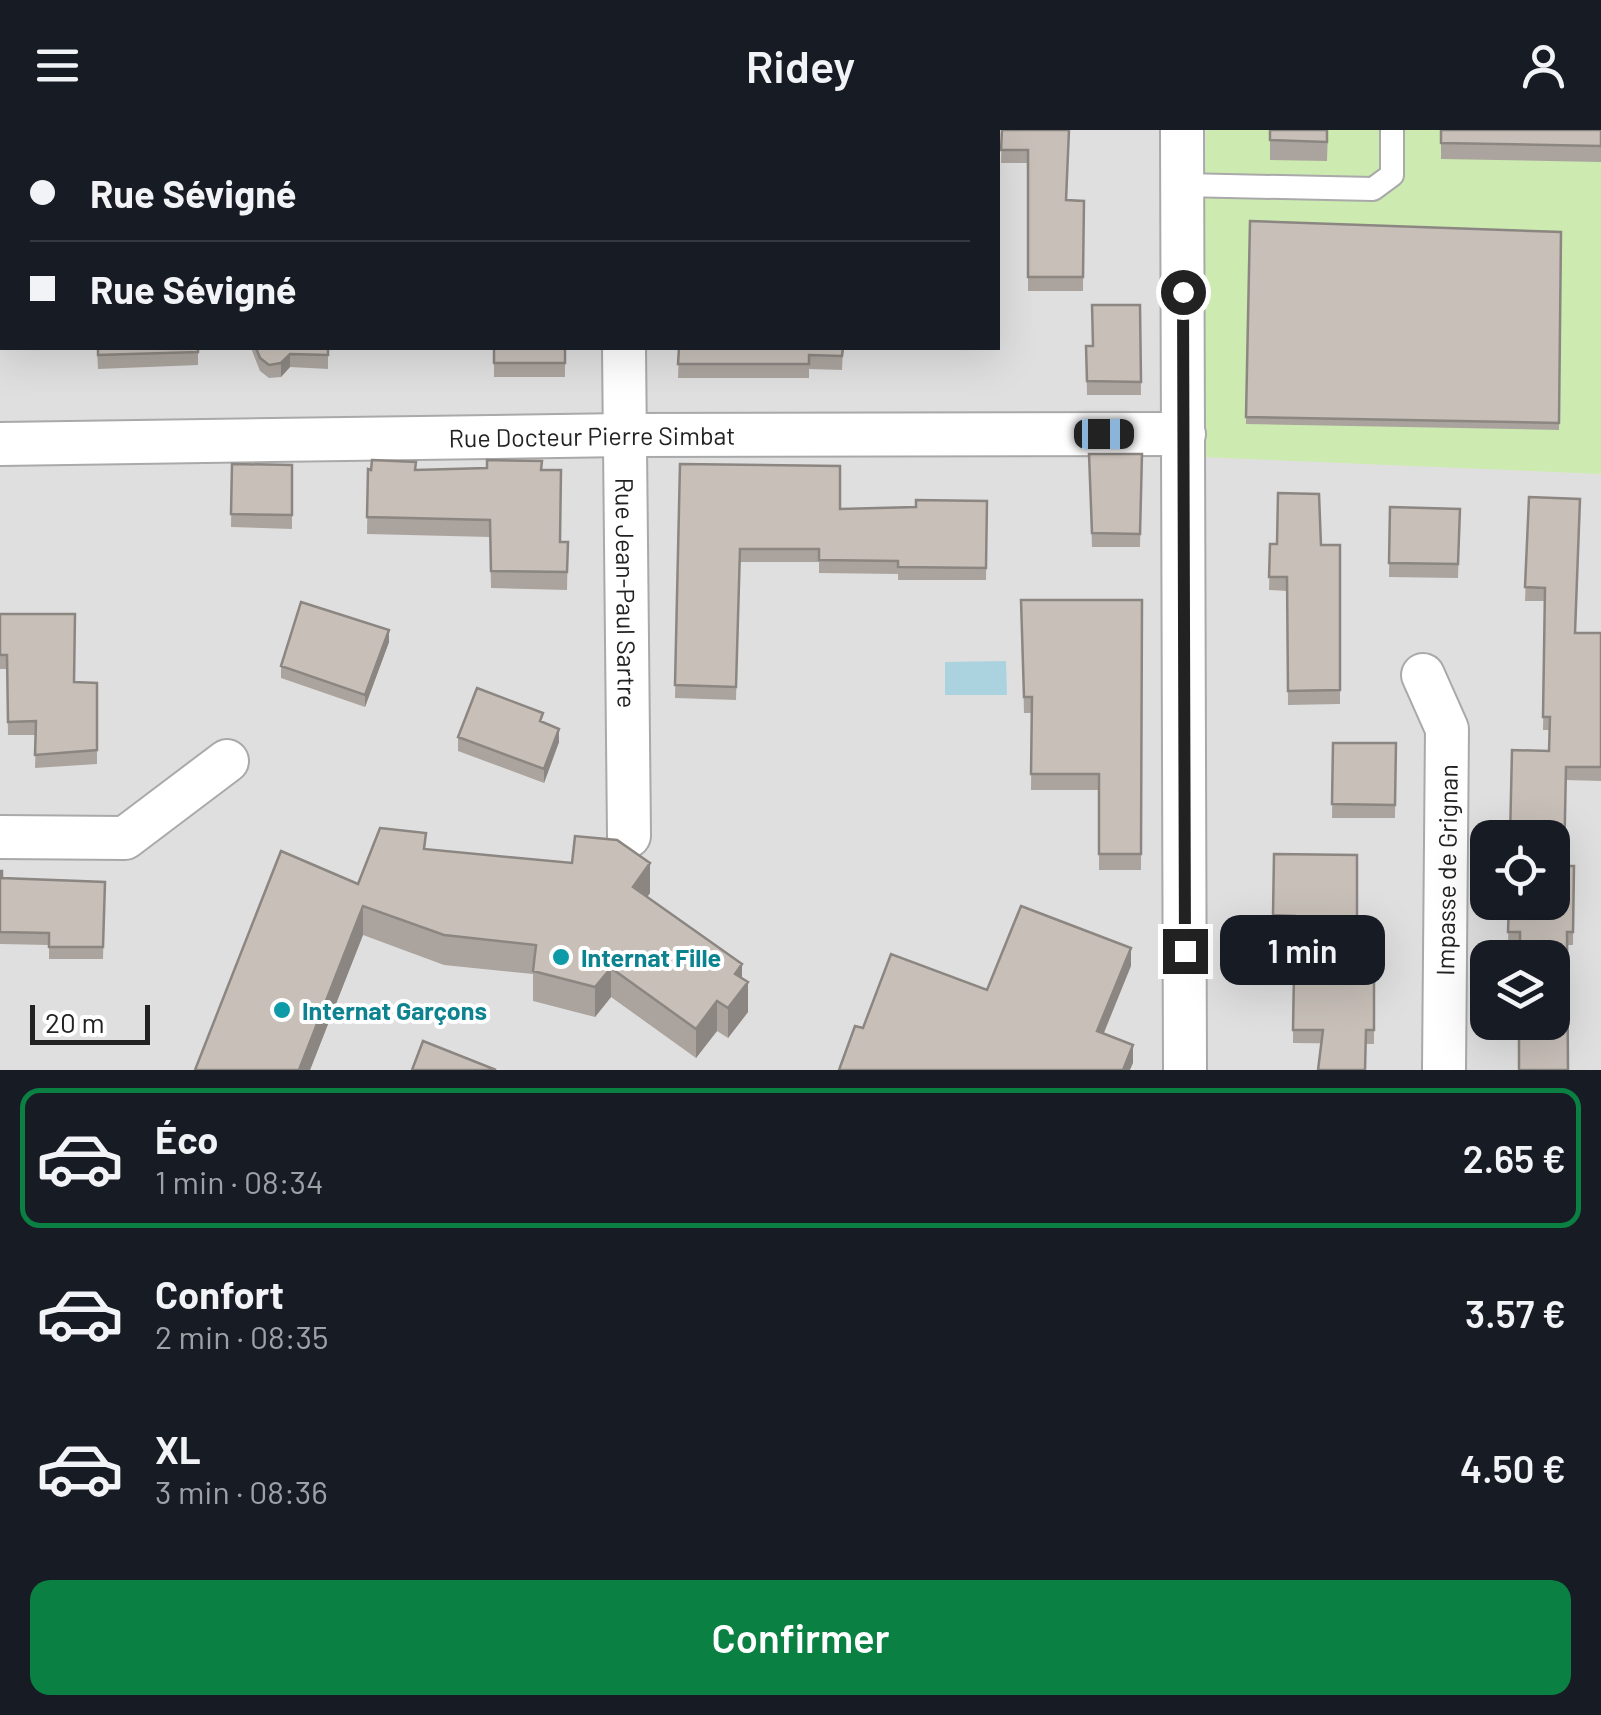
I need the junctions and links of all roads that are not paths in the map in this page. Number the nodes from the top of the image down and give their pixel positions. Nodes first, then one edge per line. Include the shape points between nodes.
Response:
1 (1182, 130) edge
2 (1392, 130) edge
3 (1182, 185) junction
4 (624, 350) edge
5 (1184, 434) junction
6 (625, 435) junction
7 (0, 444) edge
8 (1423, 675) dead end
9 (227, 761) dead end
10 (0, 836) edge
11 (629, 836) dead end
12 (1185, 1070) edge
13 (1444, 1070) edge

1 - 3 street
2 - 3 lane via 1392,176 1373,189
3 - 5 street
4 - 6 street, Rue Jean-Paul Sartre
5 - 6 street, Rue Docteur Pierre Simbat
5 - 12 street
6 - 7 street, Rue Docteur Pierre Simbat
6 - 11 street, Rue Jean-Paul Sartre
8 - 13 street, Impasse de Grignan via 1447,728
9 - 10 street via 126,838

